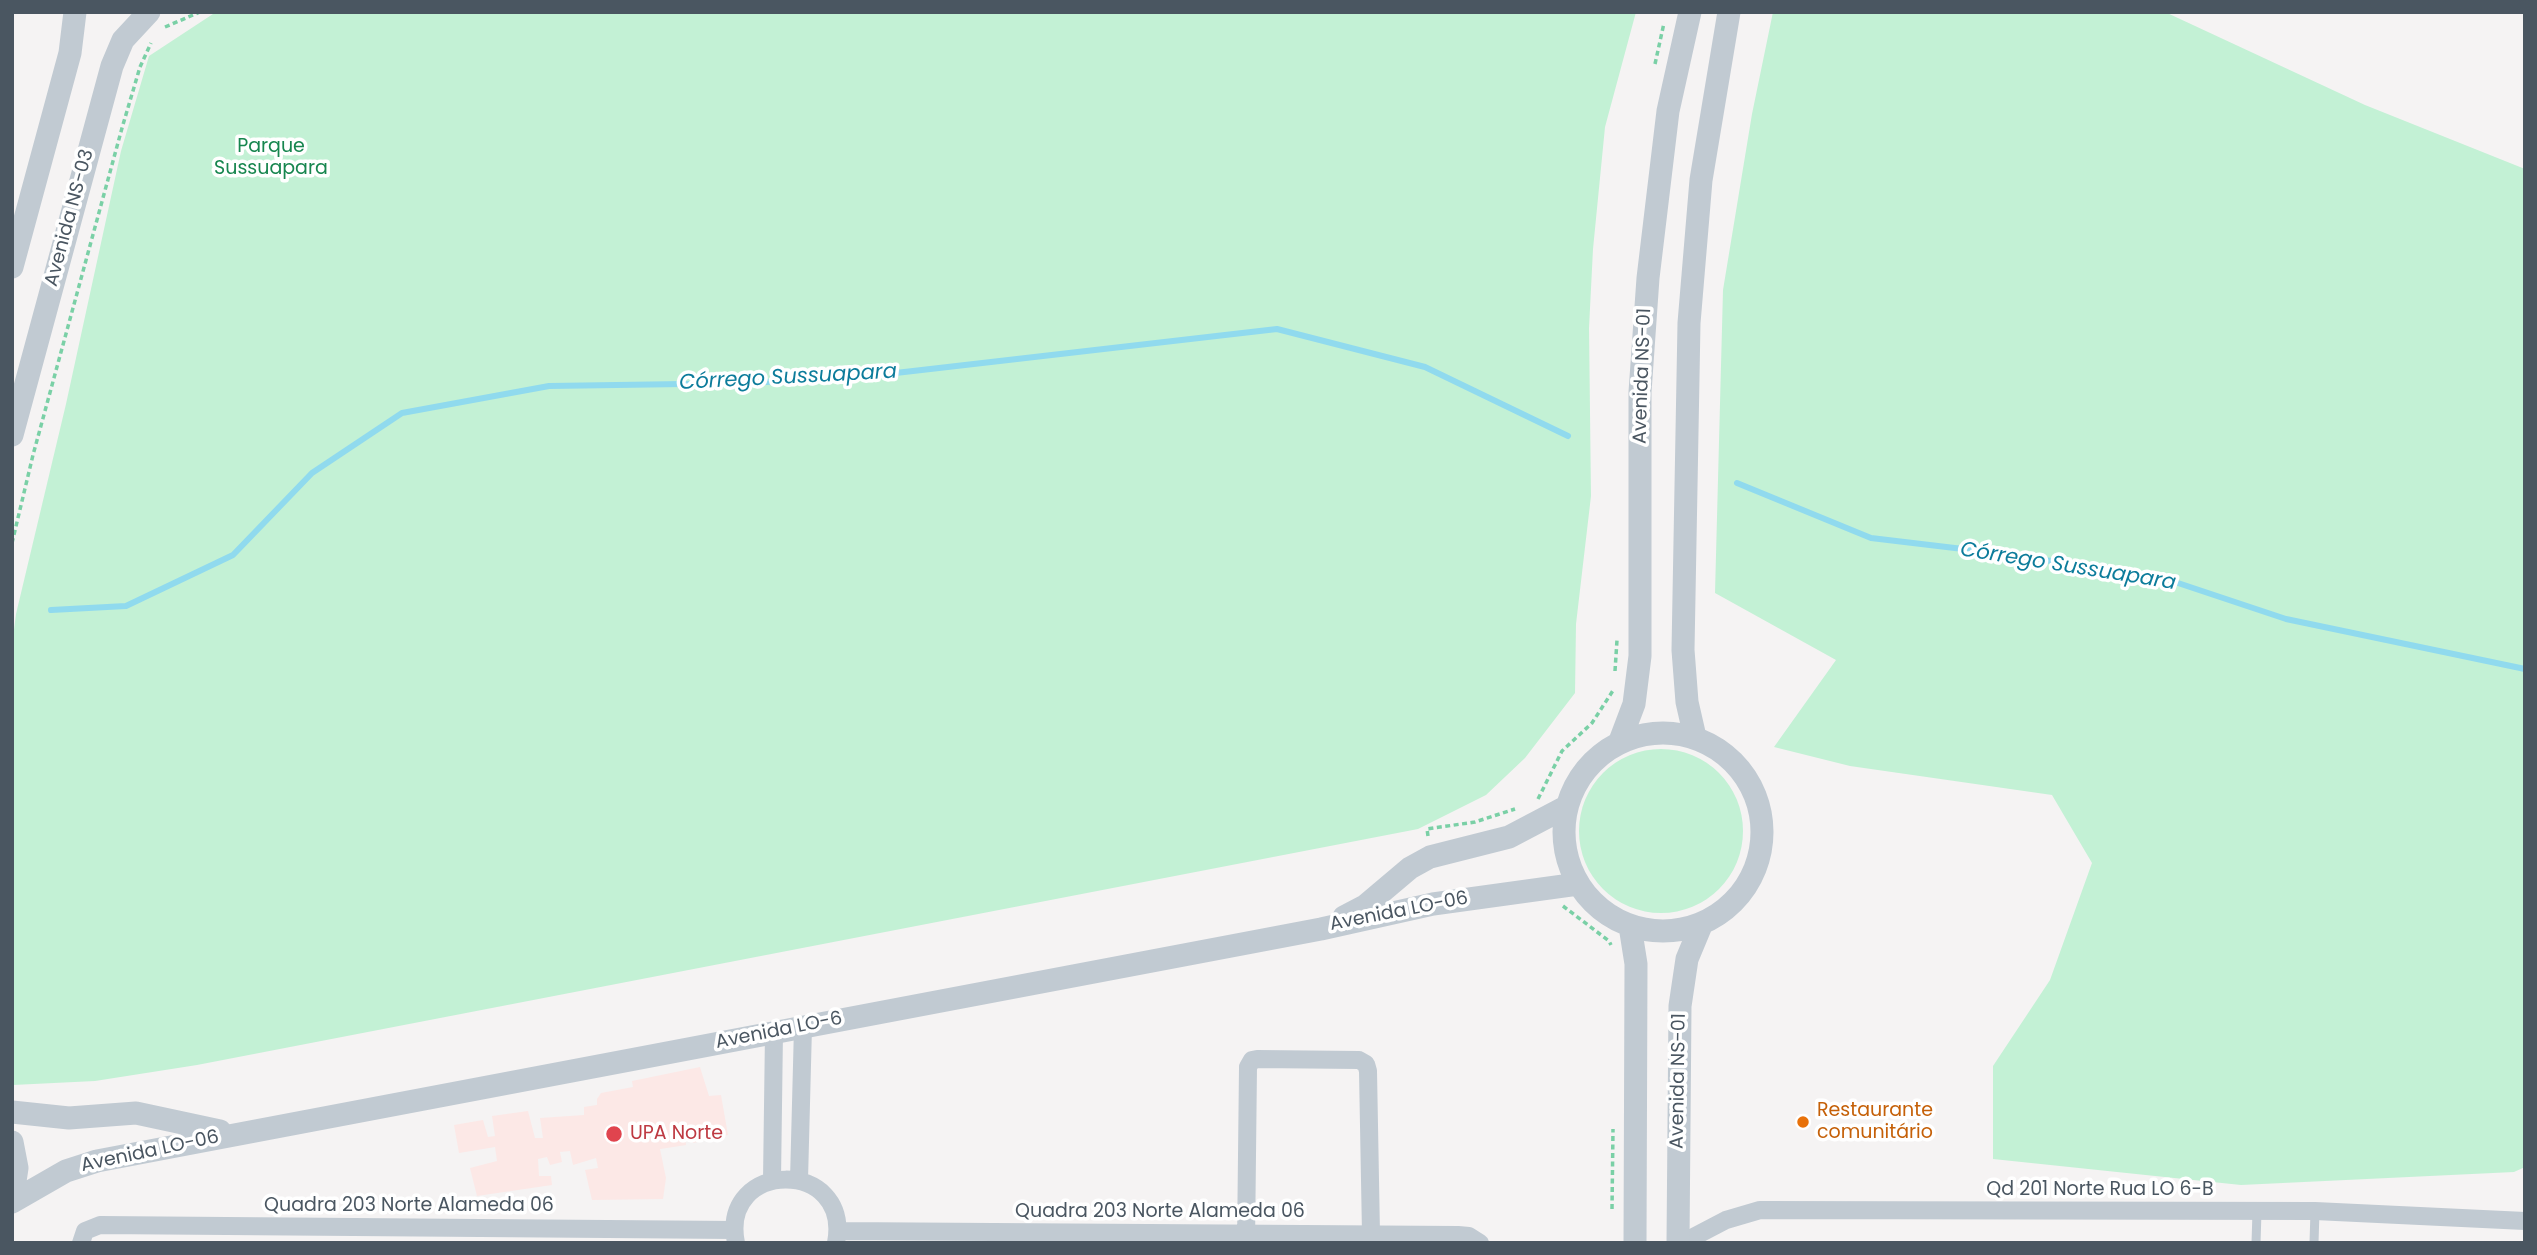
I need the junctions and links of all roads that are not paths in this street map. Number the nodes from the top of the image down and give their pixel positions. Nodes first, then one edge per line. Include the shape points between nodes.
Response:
1 (75, 12) edge
2 (1690, 12) edge
3 (1729, 12) edge
4 (155, 21) edge
5 (12, 267) edge
6 (12, 435) edge
7 (1695, 737) junction
8 (1620, 741) junction
9 (1566, 807) junction
10 (1578, 884) junction
11 (1702, 923) junction
12 (1630, 926) junction
13 (1321, 929) junction
14 (803, 1027) junction
15 (774, 1032) junction
16 (12, 1112) edge
17 (237, 1134) junction
18 (12, 1142) edge
19 (772, 1180) junction
20 (799, 1180) junction
21 (12, 1201) edge
22 (2315, 1211) junction
23 (2257, 1212) junction
24 (2525, 1221) edge
25 (1371, 1234) junction
26 (329, 1235) edge
27 (642, 1236) edge
28 (735, 1236) edge
29 (83, 1237) edge
30 (837, 1237) edge
31 (933, 1237) edge
32 (1246, 1238) edge
33 (1480, 1243) edge
34 (1635, 1243) edge
35 (1680, 1243) edge
36 (2256, 1243) edge
37 (2314, 1243) edge

1 - 5 street via 70,52
2 - 8 street, Avenida NS-01 via 1668,111 1648,278 1640,392 1640,656 1634,704
3 - 7 street via 1701,180 1689,323 1683,650
4 - 6 street, Avenida NS-03 via 123,40 111,66
7 - 8 street via 1649,733
7 - 11 street via 1724,753 1747,777 1760,807 1763,840 1755,872 1737,899
8 - 9 street via 1581,775
9 - 10 street via 1564,846
9 - 13 street, Avenida LO-06 via 1509,837 1430,857 1365,906
10 - 12 street via 1601,909
10 - 13 street, Avenida LO-06 via 1433,905
11 - 12 street via 1658,931
11 - 35 street, Avenida NS-01 via 1686,959 1680,1006
12 - 34 street via 1636,964
13 - 14 street, Avenida LO-6
14 - 15 street, Avenida LO-6
14 - 20 street
15 - 17 street, Avenida LO-6
15 - 19 street
16 - 17 street, Avenida LO-06 via 69,1118 136,1114
17 - 21 street, Avenida LO-06 via 87,1163
18 - 21 street via 17,1171
19 - 20 street
19 - 28 street via 745,1198 737,1213
20 - 30 street via 816,1187 829,1200
22 - 23 street, Qd 201 Norte Rua LO 6-B
22 - 24 street, Qd 201 Norte Rua LO 6-B
22 - 37 lane
23 - 35 street, Qd 201 Norte Rua LO 6-B via 1760,1210 1726,1220
23 - 36 lane
25 - 32 street, Quadra 203 Norte Alameda 06
25 - 32 street via 1368,1071 1363,1061 1252,1060 1248,1067
25 - 33 street, Quadra 203 Norte Alameda 06 via 1458,1235
26 - 27 street, Quadra 203 Norte Alameda 06
26 - 29 street, Quadra 203 Norte Alameda 06 via 100,1225
27 - 28 street, Quadra 203 Norte Alameda 06
30 - 31 street, Quadra 203 Norte Alameda 06
31 - 32 street, Quadra 203 Norte Alameda 06

